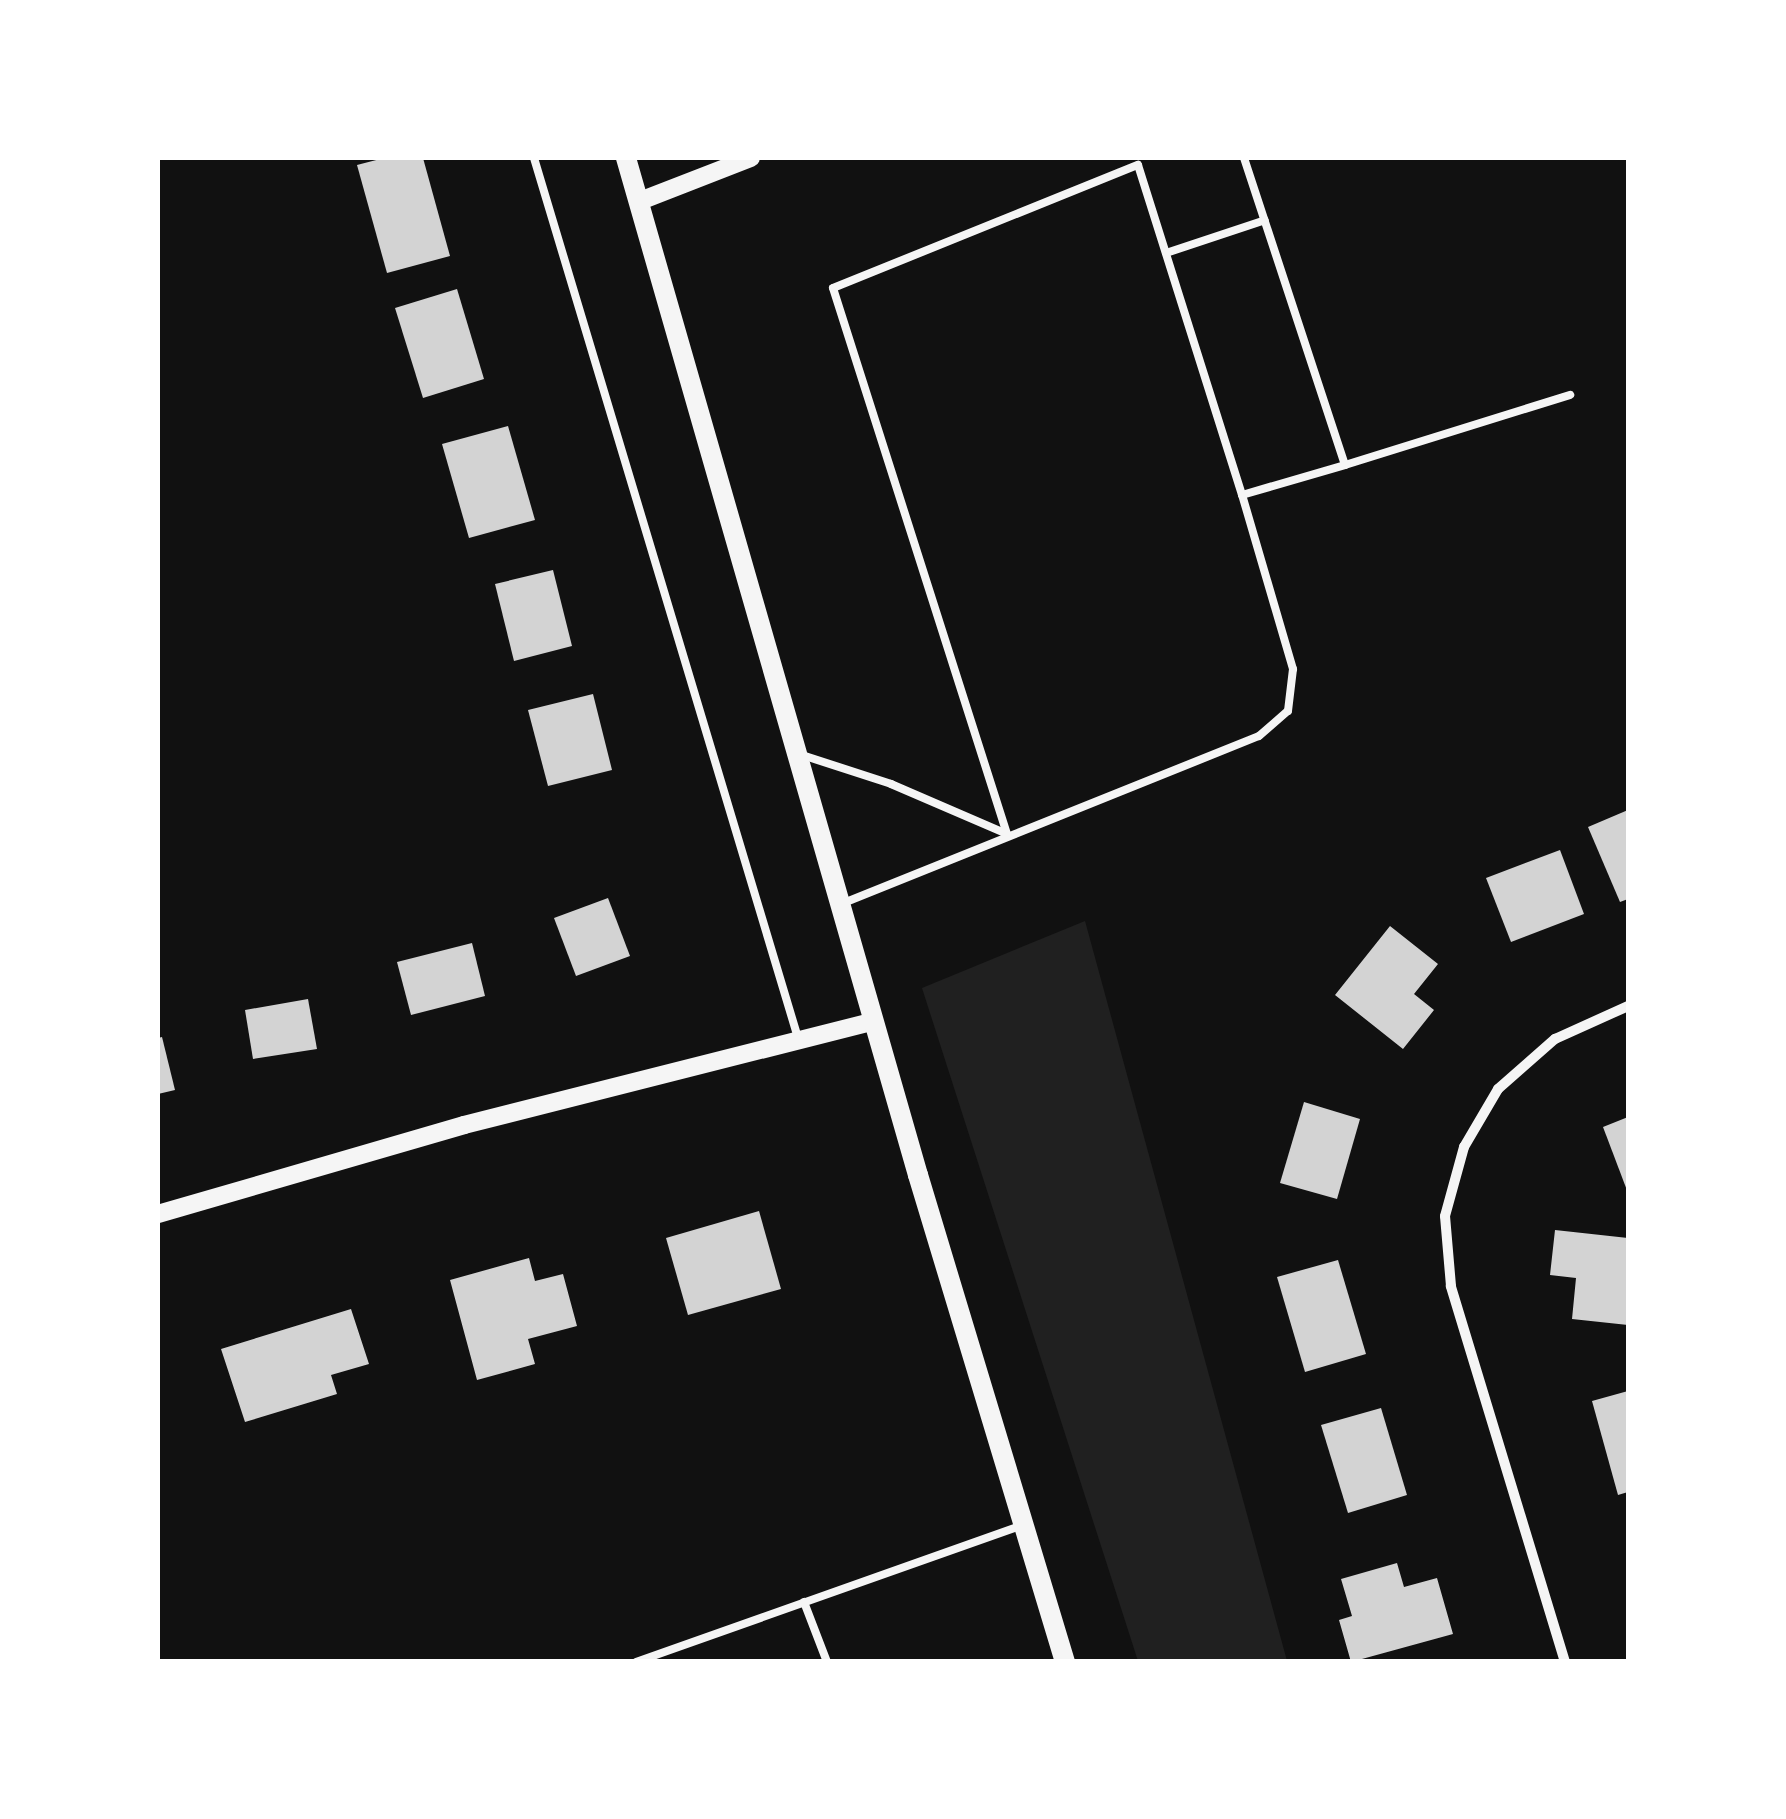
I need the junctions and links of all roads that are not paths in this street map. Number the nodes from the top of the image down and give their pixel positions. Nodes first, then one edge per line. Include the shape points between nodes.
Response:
1 (534, 158) edge
2 (626, 158) edge
3 (751, 158) edge
4 (1244, 158) edge
5 (640, 200) junction
6 (1264, 220) junction
7 (1166, 253) junction
8 (1570, 396) dead end
9 (1345, 465) junction
10 (1242, 495) junction
11 (798, 754) junction
12 (1007, 834) junction
13 (840, 904) junction
14 (1628, 1006) edge
15 (874, 1021) junction
16 (798, 1038) junction
17 (158, 1214) edge
18 (1024, 1524) junction
19 (804, 1602) junction
20 (636, 1662) edge
21 (826, 1662) edge
22 (1065, 1662) edge
23 (1565, 1662) edge

1 - 16 lane
2 - 5 main road
3 - 5 street
4 - 6 lane
5 - 11 main road
6 - 7 lane
6 - 9 lane
7 - 10 lane
7 - 12 lane via 1138,166 832,288
8 - 9 lane
9 - 10 lane
10 - 12 lane via 1294,669 1288,710 1260,736
11 - 12 lane via 891,784
11 - 13 main road
12 - 13 lane
13 - 15 main road
14 - 23 street via 1555,1040 1498,1089 1464,1147 1445,1216 1451,1286
15 - 16 street
15 - 18 main road
16 - 17 street
18 - 19 lane
18 - 22 main road
19 - 20 lane
19 - 21 lane

